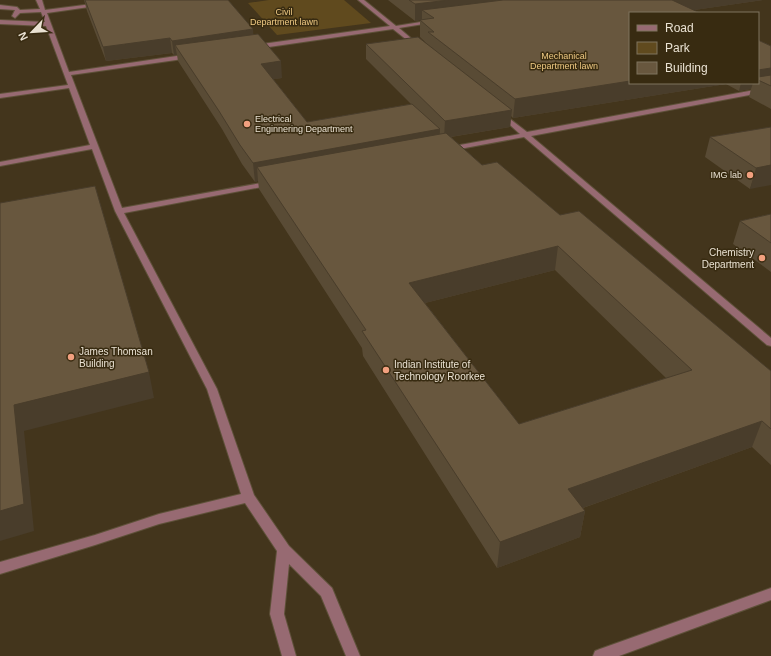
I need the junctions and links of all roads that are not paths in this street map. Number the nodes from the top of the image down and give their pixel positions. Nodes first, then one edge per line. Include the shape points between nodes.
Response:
1 (39, 0) edge
2 (362, 0) edge
3 (103, 5) edge
4 (0, 7) edge
5 (43, 11) junction
6 (439, 21) edge
7 (0, 22) edge
8 (48, 24) junction
9 (393, 27) junction
10 (245, 48) edge
11 (423, 52) edge
12 (199, 55) edge
13 (67, 74) junction
14 (71, 86) junction
15 (771, 89) edge
16 (0, 96) edge
17 (497, 110) edge
18 (527, 135) junction
19 (94, 146) junction
20 (441, 151) edge
21 (0, 164) edge
22 (276, 182) edge
23 (120, 212) junction
24 (771, 343) edge
25 (248, 497) junction
26 (284, 550) junction
27 (0, 568) edge
28 (771, 594) edge
29 (289, 656) edge
30 (353, 656) edge
31 (600, 656) edge

1 - 5 street
2 - 9 street
3 - 5 street
4 - 5 street via 17,9 17,14
5 - 8 street
6 - 9 street
7 - 8 street
8 - 13 street
9 - 10 street
9 - 11 street
12 - 13 street
13 - 14 street
14 - 16 street
14 - 19 street
15 - 18 street
17 - 18 street
18 - 20 street
18 - 24 street
19 - 21 street
19 - 23 street
22 - 23 street
23 - 25 street via 212,389
25 - 26 street
25 - 27 street via 159,519
26 - 29 street via 277,614
26 - 30 street via 327,592
28 - 31 street

